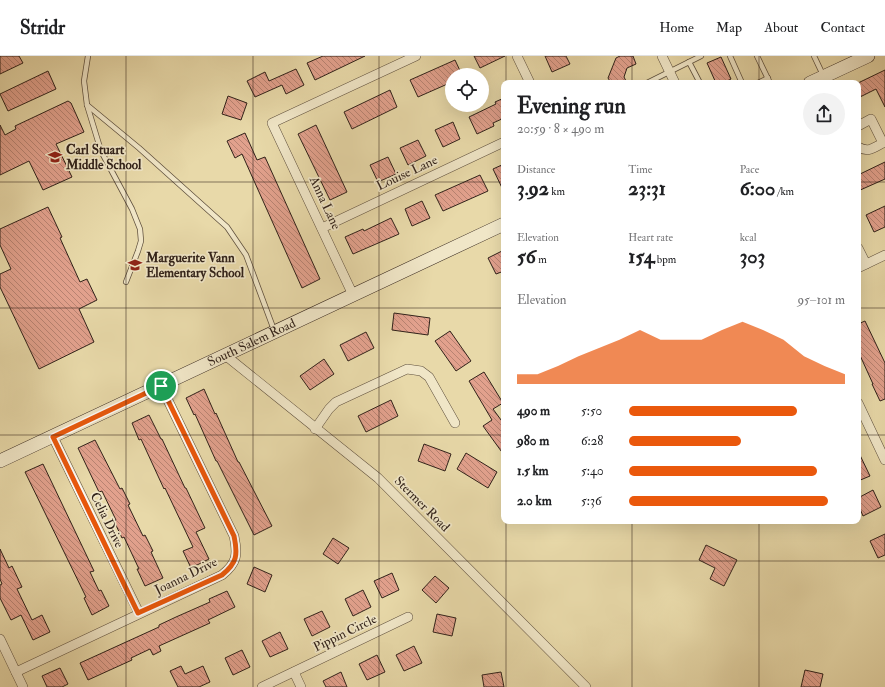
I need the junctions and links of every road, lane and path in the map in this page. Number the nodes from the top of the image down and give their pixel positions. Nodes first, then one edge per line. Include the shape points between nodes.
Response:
1 (88, 56) edge
2 (416, 56) edge
3 (517, 56) edge
4 (662, 56) edge
5 (701, 56) edge
6 (730, 56) edge
7 (757, 56) edge
8 (814, 56) edge
9 (865, 57) edge
10 (689, 62) junction
11 (669, 71) junction
12 (823, 77) junction
13 (768, 78) joint
14 (529, 80) edge
15 (652, 80) edge
16 (674, 80) edge
17 (698, 80) edge
18 (741, 80) edge
19 (764, 80) edge
20 (816, 80) edge
21 (87, 105) junction
22 (861, 125) edge
23 (501, 143) edge
24 (861, 149) edge
25 (501, 225) edge
26 (322, 228) junction
27 (885, 255) edge
28 (862, 266) edge
29 (126, 282) dead end
30 (353, 295) junction
31 (275, 332) junction
32 (225, 355) junction
33 (161, 386) junction
34 (861, 408) edge
35 (455, 423) dead end
36 (315, 429) junction
37 (53, 437) junction
38 (885, 460) edge
39 (0, 461) edge
40 (138, 613) junction
41 (408, 617) dead end
42 (0, 639) edge
43 (16, 672) junction
44 (294, 672) junction
45 (23, 687) edge
46 (262, 687) edge
47 (301, 687) edge
48 (586, 687) edge

1 - 21 lane via 84,81
2 - 26 street, Anna Lane via 272,123
3 - 14 street
4 - 11 street
5 - 10 lane
6 - 18 lane
7 - 13 lane
8 - 12 lane
9 - 12 main road
10 - 11 lane
10 - 17 lane
11 - 15 lane
11 - 16 street
12 - 20 main road
13 - 19 lane
21 - 29 lane via 101,151 140,229 140,246
21 - 31 lane via 227,227 246,255
22 - 24 street via 871,120 883,143 868,150
23 - 26 street, Louise Lane
25 - 30 main road, South Salem Road
26 - 30 street, Anna Lane
27 - 28 street
30 - 31 main road, South Salem Road
31 - 32 main road, South Salem Road
32 - 33 main road, South Salem Road
32 - 36 street, Stermer Road
33 - 37 main road, South Salem Road
33 - 40 street, Joanna Drive via 234,536 237,550 234,562 222,575
34 - 38 street
35 - 36 street via 430,377 421,371 406,369 336,402
36 - 48 street, Stermer Road via 378,478
37 - 39 main road, South Salem Road
37 - 40 street, Celia Drive
40 - 43 street, Joanna Drive
41 - 44 street, Pippin Circle
42 - 43 street
43 - 45 street
44 - 46 street, Pippin Circle
44 - 47 street

